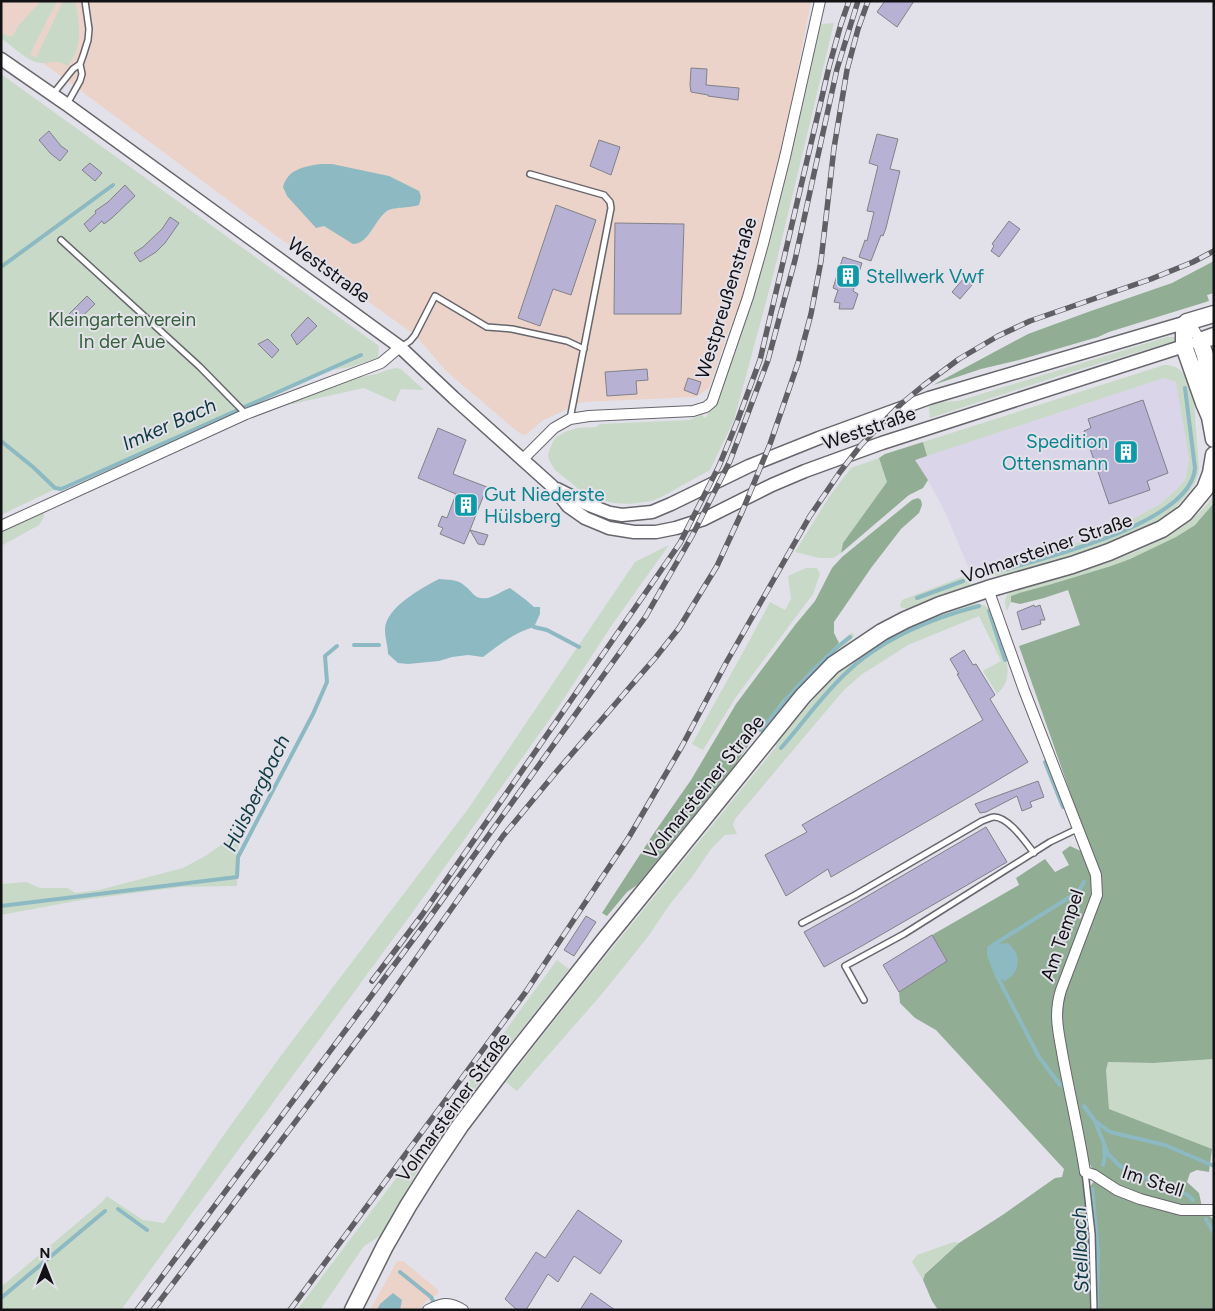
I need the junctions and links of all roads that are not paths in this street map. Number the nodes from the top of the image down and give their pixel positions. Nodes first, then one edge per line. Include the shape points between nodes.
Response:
1 (85, 1) edge
2 (820, 1) edge
3 (1, 59) edge
4 (80, 64) junction
5 (53, 95) junction
6 (66, 104) junction
7 (530, 174) dead end
8 (61, 240) dead end
9 (1214, 314) edge
10 (1187, 322) junction
11 (1207, 339) edge
12 (1184, 346) junction
13 (400, 347) junction
14 (584, 349) junction
15 (244, 412) junction
16 (1210, 417) junction
17 (570, 419) junction
18 (1214, 439) edge
19 (1214, 455) edge
20 (522, 460) junction
21 (552, 486) junction
22 (1, 526) edge
23 (988, 589) junction
24 (1077, 829) junction
25 (1034, 853) junction
26 (802, 923) dead end
27 (864, 1000) dead end
28 (1085, 1172) junction
29 (1214, 1210) edge
30 (353, 1310) edge
31 (428, 1310) edge
32 (463, 1310) edge
33 (1094, 1310) edge

1 - 4 lane via 88,36
2 - 17 street, Westpreußenstraße via 763,244 712,402 693,411
3 - 5 street, Weststraße
4 - 5 lane
4 - 6 lane via 80,81
5 - 6 street, Weststraße
6 - 13 street, Weststraße
7 - 14 lane via 604,195 610,202
8 - 15 lane via 200,367
9 - 10 main road, Weststraße
10 - 11 street
10 - 12 main road
10 - 21 street, Weststraße via 929,398 749,466 652,512 610,513
11 - 12 street, Weststraße
11 - 16 main road via 1205,355 1212,402
12 - 16 main road
12 - 21 street, Weststraße via 882,443 780,481 704,519 676,528 634,532 609,528 585,518 568,506
13 - 14 lane via 415,335 435,296 487,327 567,341
13 - 15 street via 381,362
13 - 20 street, Weststraße
14 - 17 lane
15 - 22 street
16 - 18 main road
17 - 20 street, Westpreußenstraße via 554,428
19 - 23 main road, Volmarsteiner Straße via 1205,489 1185,513 1162,529 1072,565
20 - 21 street, Weststraße
23 - 24 street, Am Tempel
23 - 30 main road, Volmarsteiner Straße via 940,605 882,632 833,665 803,696 604,941 460,1126 408,1206
24 - 25 lane
24 - 28 street, Am Tempel via 1096,875 1097,895 1061,990 1057,1021
25 - 26 lane via 1020,834 1004,820 994,817
25 - 27 lane via 904,934 845,966
28 - 29 street, Im Stell via 1140,1199 1181,1210
28 - 33 lane, Am Tempel via 1092,1234
31 - 32 street via 442,1304 454,1304

